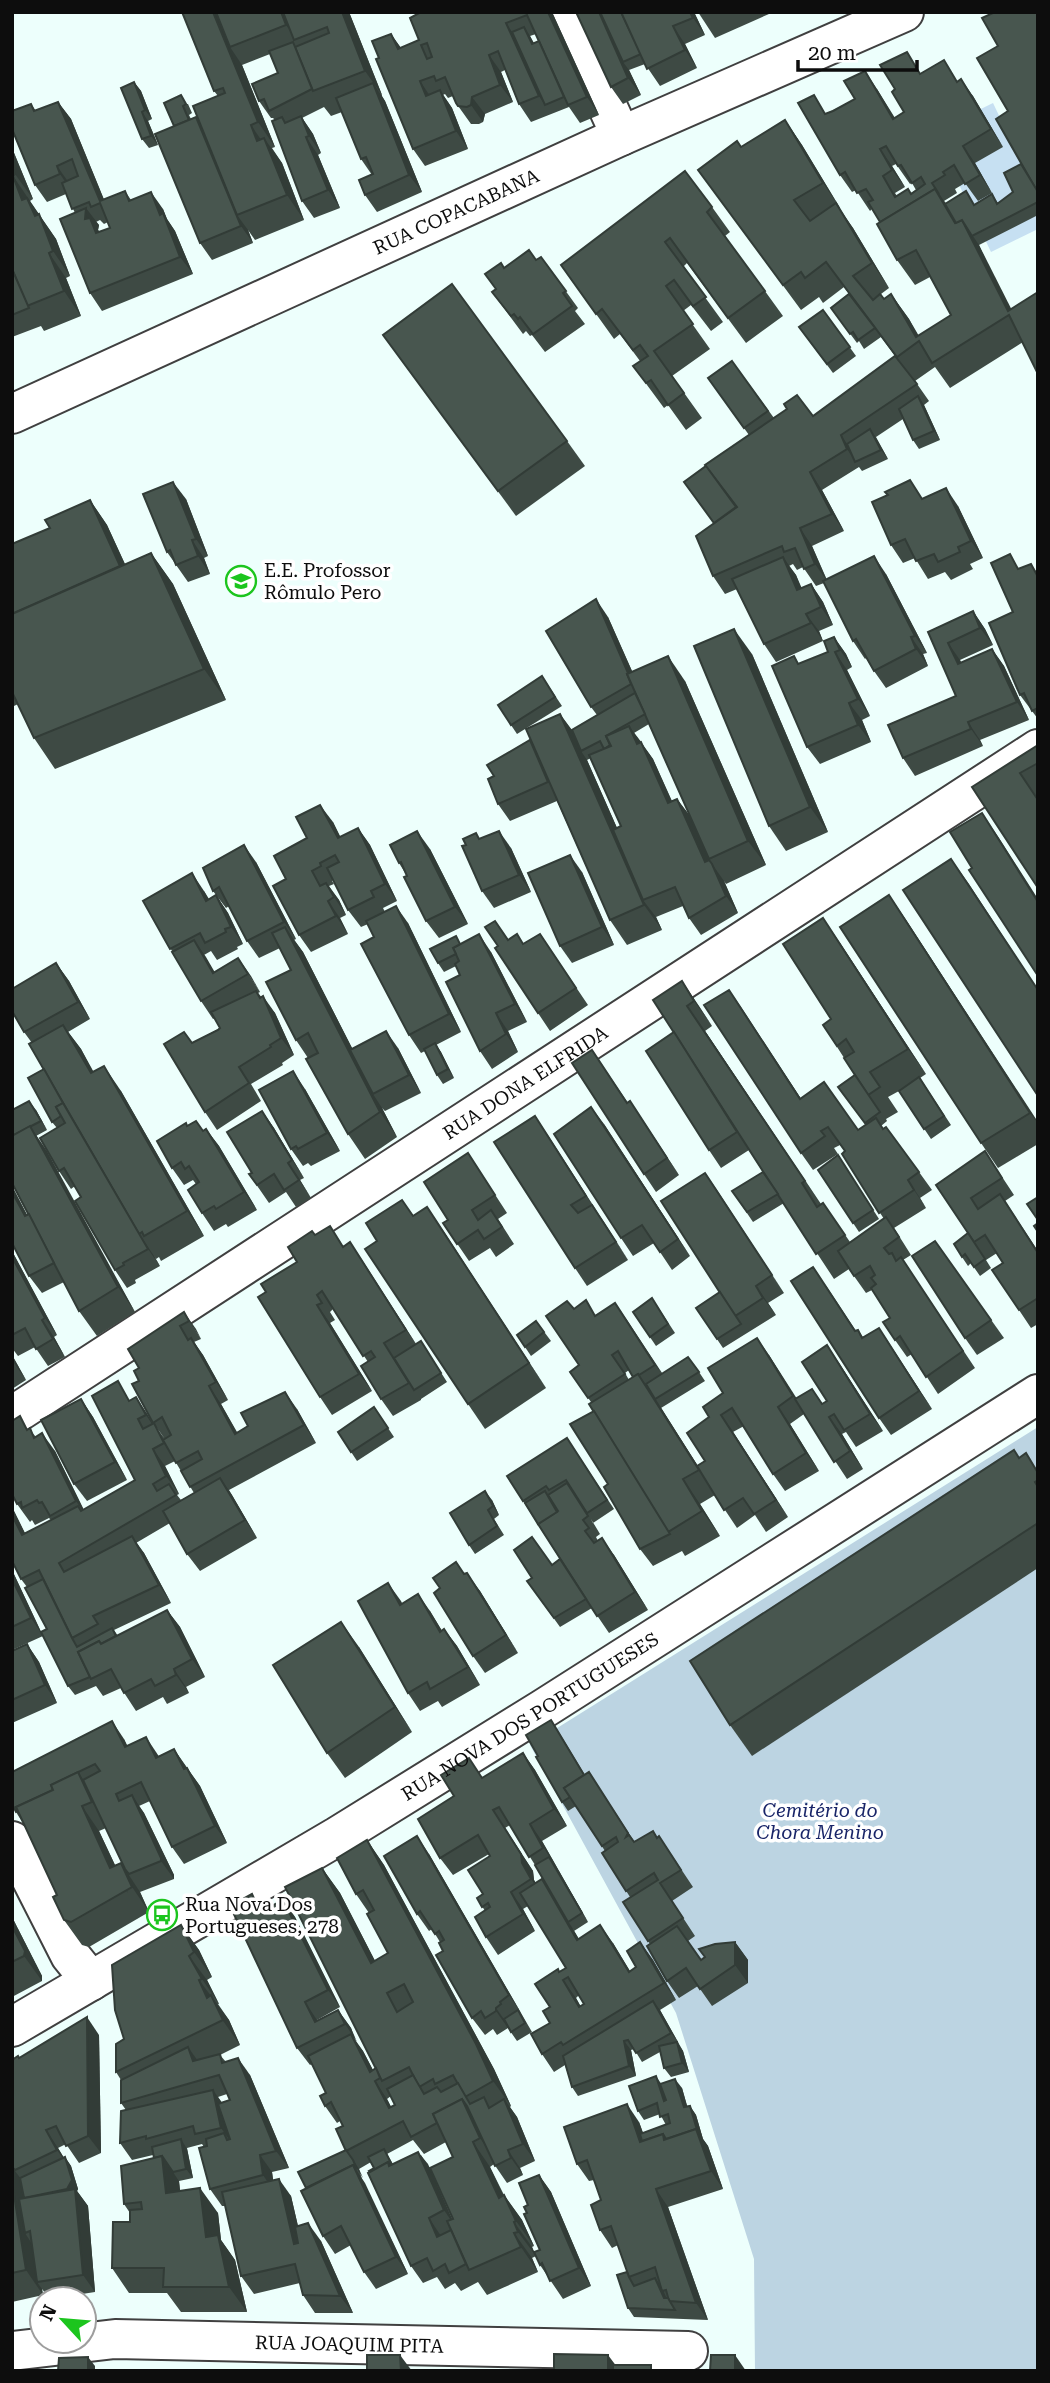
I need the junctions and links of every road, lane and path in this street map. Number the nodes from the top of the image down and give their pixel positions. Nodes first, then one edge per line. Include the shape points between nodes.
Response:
1 (564, 12) edge
2 (904, 12) edge
3 (621, 136) junction
4 (12, 414) edge
5 (1038, 750) edge
6 (1038, 1394) edge
7 (12, 1416) edge
8 (12, 1841) edge
9 (91, 1981) junction
10 (12, 2026) edge
11 (12, 2351) edge
12 (688, 2351) dead end
13 (293, 2356) edge

1 - 3 street
2 - 3 street, RUA COPACABANA
3 - 4 street, RUA COPACABANA
5 - 7 street, RUA DONA ELFRIDA
6 - 9 street, RUA NOVA DOS PORTUGUESES via 338,1836
8 - 9 street via 70,1955
9 - 10 street, RUA NOVA DOS PORTUGUESES
11 - 13 street, RUA JOAQUIM PITA via 115,2339
12 - 13 street, RUA JOAQUIM PITA

